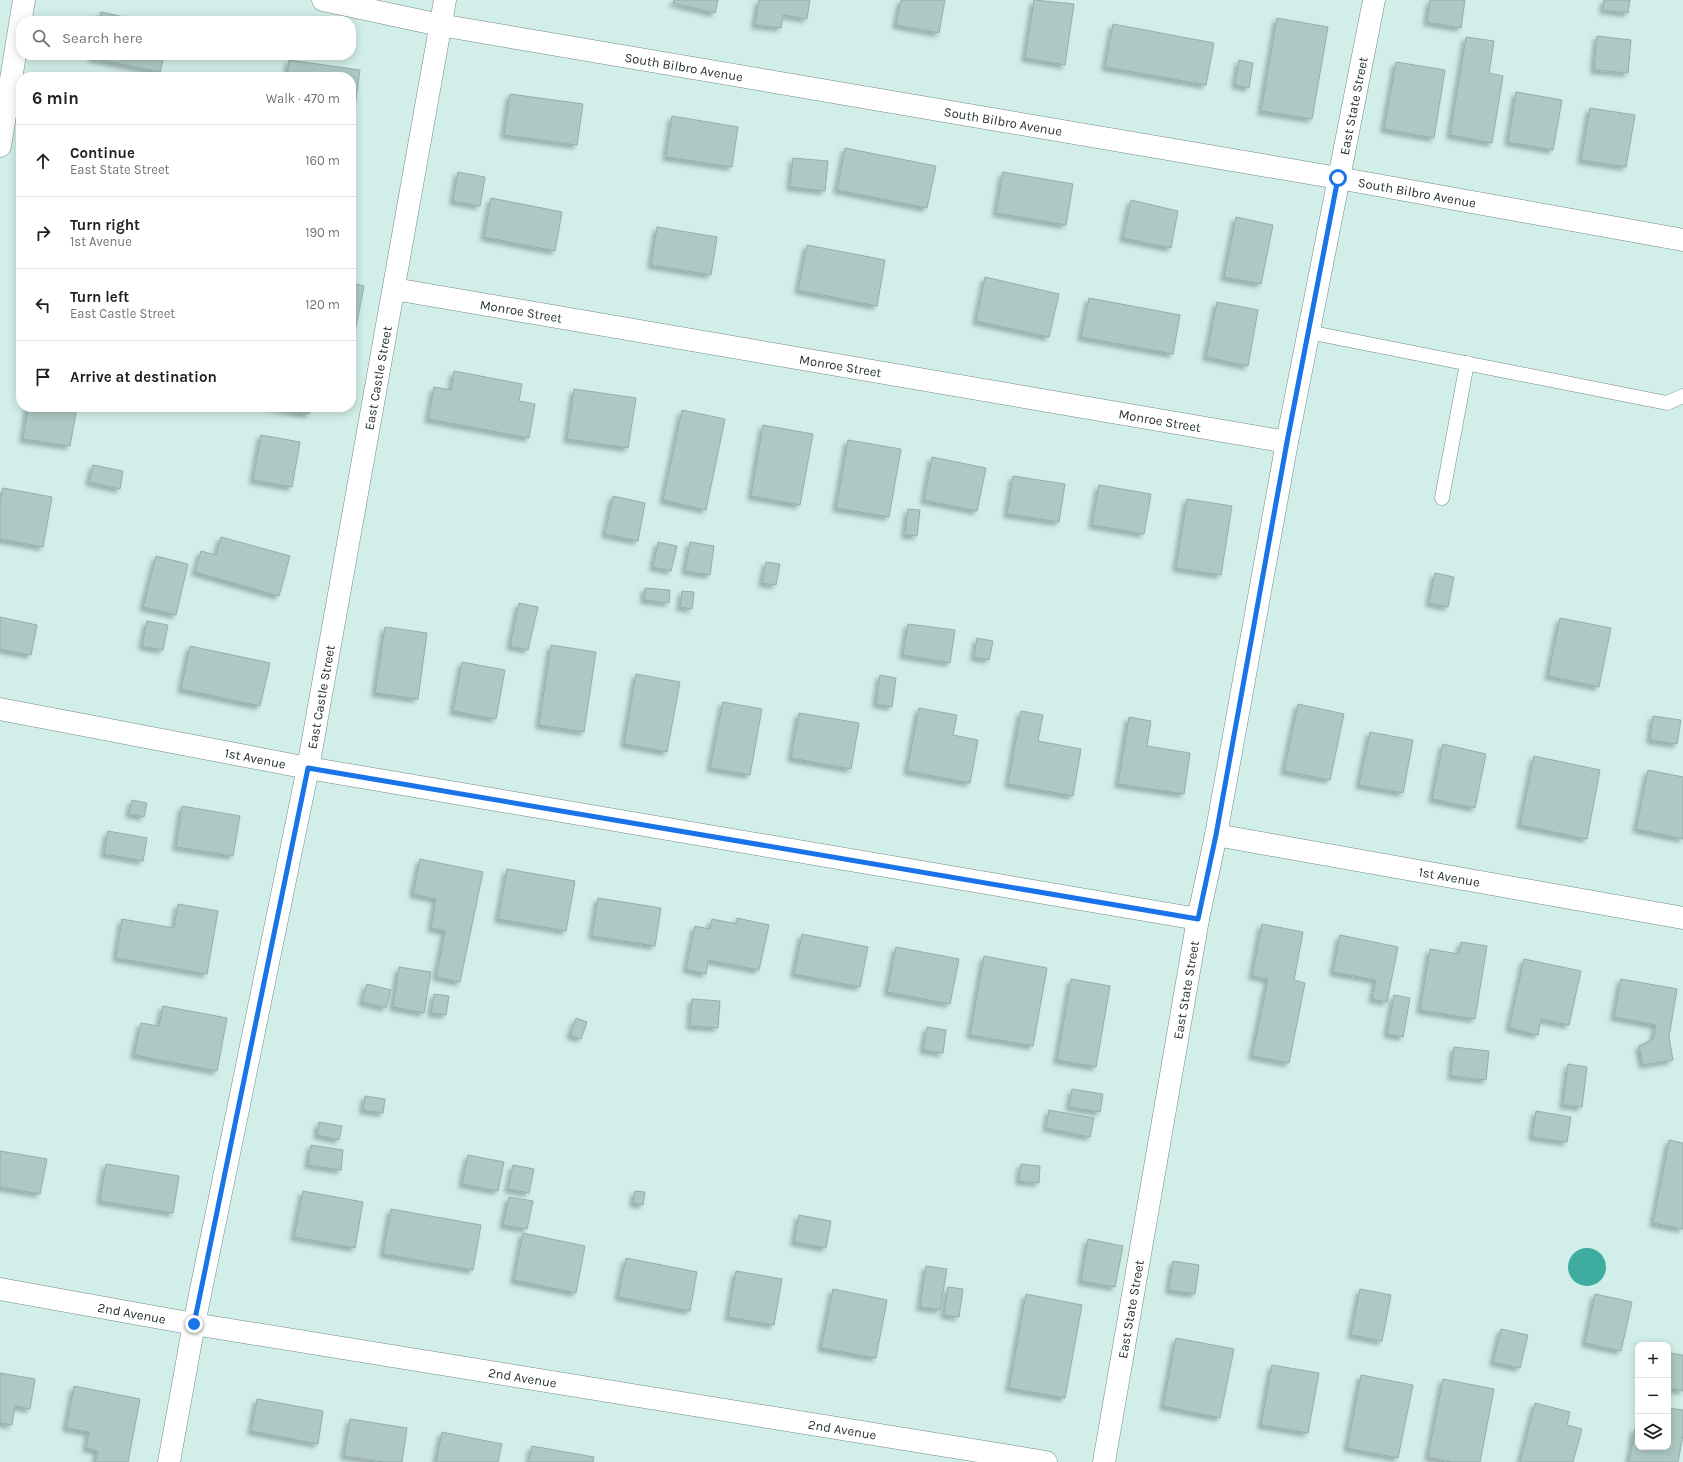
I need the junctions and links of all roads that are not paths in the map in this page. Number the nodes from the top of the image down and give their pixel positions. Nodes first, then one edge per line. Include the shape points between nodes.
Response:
1 (24, 0) edge
2 (323, 0) edge
3 (445, 0) edge
4 (1374, 0) edge
5 (21, 16) edge
6 (440, 25) junction
7 (16, 49) edge
8 (0, 146) edge
9 (1338, 178) junction
10 (1683, 240) edge
11 (394, 289) junction
12 (1308, 332) junction
13 (1467, 363) junction
14 (1683, 396) edge
15 (1287, 442) junction
16 (1442, 498) dead end
17 (0, 709) edge
18 (308, 768) junction
19 (1216, 835) junction
20 (1683, 918) edge
21 (1198, 919) junction
22 (0, 1289) edge
23 (194, 1324) junction
24 (169, 1462) edge
25 (1046, 1462) edge
26 (1104, 1462) edge

1 - 5 street
2 - 6 street, South Bilbro Avenue
3 - 6 street, East Castle Street
4 - 9 street, East State Street
6 - 9 street, South Bilbro Avenue
6 - 11 street, East Castle Street
7 - 8 street
9 - 10 street, South Bilbro Avenue
9 - 12 street, East State Street
11 - 15 street, Monroe Street
11 - 18 street, East Castle Street
12 - 13 lane
12 - 15 street, East State Street
13 - 14 lane via 1667,402
13 - 16 lane
15 - 19 street, East State Street
17 - 18 street, 1st Avenue
18 - 21 street, 1st Avenue
18 - 23 street, East Castle Street
19 - 20 street, 1st Avenue
19 - 21 street, East State Street
21 - 26 street, East State Street
22 - 23 street, 2nd Avenue
23 - 24 street, East Castle Street
23 - 25 street, 2nd Avenue

